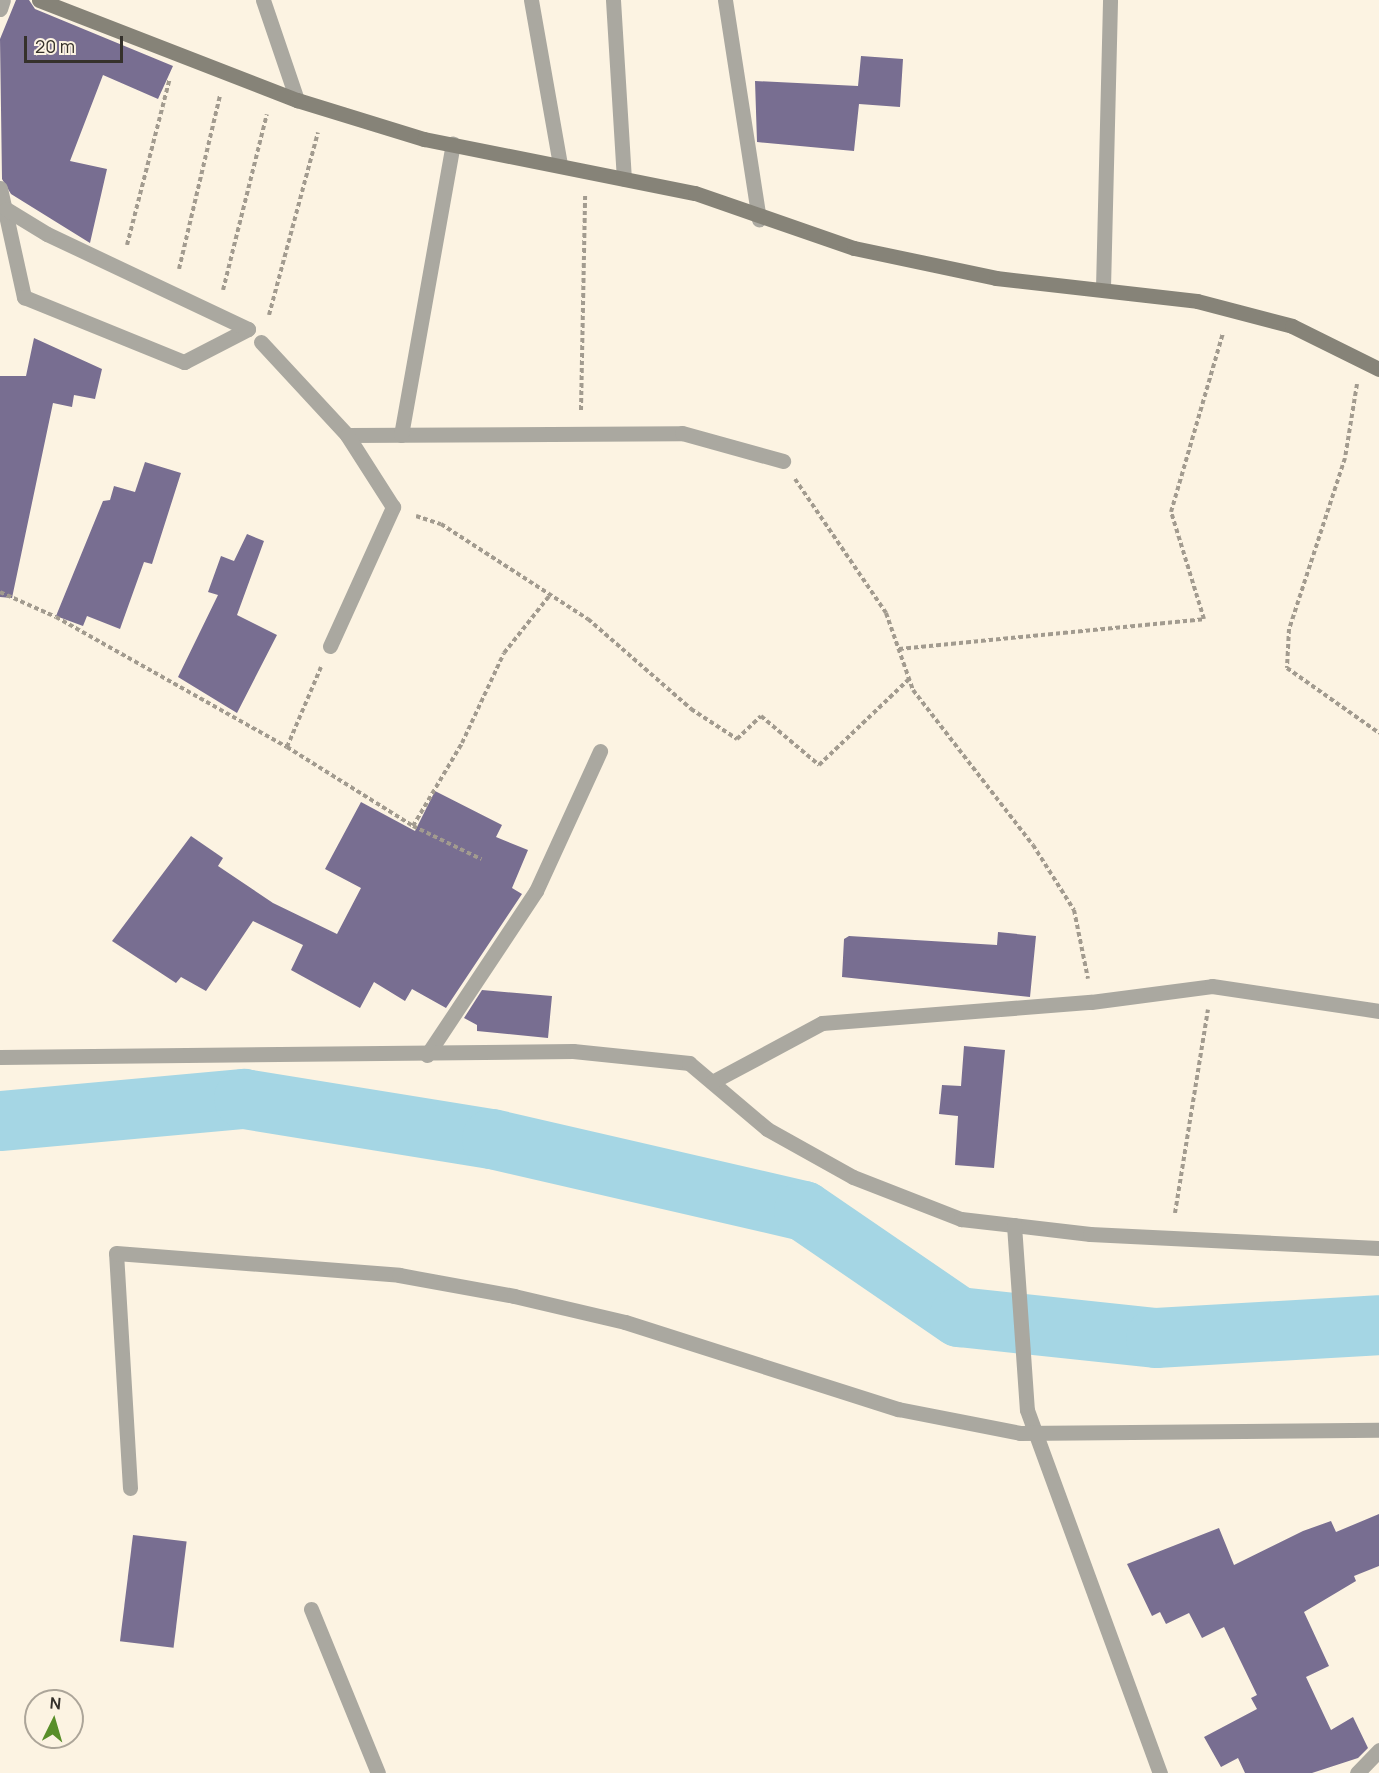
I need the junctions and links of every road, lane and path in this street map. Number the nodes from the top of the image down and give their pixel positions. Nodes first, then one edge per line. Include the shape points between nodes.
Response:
1 (3, 0) edge
2 (39, 0) edge
3 (263, 0) edge
4 (531, 0) edge
5 (613, 0) edge
6 (724, 0) edge
7 (1110, 0) edge
8 (0, 9) edge
9 (176, 53) junction
10 (225, 72) junction
11 (272, 90) junction
12 (297, 100) junction
13 (324, 108) junction
14 (453, 144) junction
15 (560, 165) junction
16 (587, 171) junction
17 (624, 179) junction
18 (0, 188) edge
19 (6, 209) junction
20 (759, 219) junction
21 (121, 269) junction
22 (1103, 288) junction
23 (173, 293) junction
24 (1229, 309) junction
25 (217, 314) junction
26 (261, 342) joint
27 (1361, 359) junction
28 (1379, 369) edge
29 (582, 434) junction
30 (346, 435) junction
31 (401, 435) junction
32 (783, 462) joint
33 (393, 507) junction
34 (0, 592) edge
35 (550, 595) junction
36 (330, 646) joint
37 (899, 649) junction
38 (910, 678) junction
39 (1379, 733) edge
40 (287, 747) junction
41 (600, 751) dead end
42 (412, 826) junction
43 (481, 859) dead end
44 (1212, 986) junction
45 (1091, 1002) junction
46 (1379, 1011) edge
47 (427, 1055) junction
48 (0, 1057) edge
49 (712, 1082) junction
50 (1014, 1227) junction
51 (1171, 1238) junction
52 (1379, 1248) edge
53 (1379, 1430) edge
54 (1036, 1433) junction
55 (130, 1488) dead end
56 (311, 1609) dead end
57 (1379, 1750) edge
58 (378, 1773) edge
59 (1160, 1773) edge
60 (1357, 1773) edge

1 - 8 street
2 - 9 main road
3 - 12 street
4 - 15 street
5 - 17 street
6 - 20 street
7 - 22 street
9 - 10 main road
9 - 21 path
10 - 11 main road
10 - 23 path
11 - 12 main road
11 - 25 path
12 - 13 main road
13 - 14 main road
13 - 26 path
14 - 15 main road
14 - 31 street
15 - 16 main road
16 - 17 main road
16 - 29 path
17 - 20 main road via 695,193
18 - 19 street
19 - 21 street
19 - 25 street via 24,297 184,362 248,329
20 - 22 main road via 854,248 996,278
21 - 23 street
22 - 24 main road
23 - 25 street
24 - 27 main road via 1292,326
24 - 37 path via 1170,512 1204,619
26 - 30 street
27 - 28 main road
27 - 39 path via 1345,458 1289,629 1287,668
29 - 31 street
29 - 32 street via 682,433
30 - 31 street
30 - 33 street
32 - 37 path via 886,613
33 - 35 path via 441,524
33 - 36 street
34 - 40 path via 56,617
35 - 38 path via 588,619 691,709 737,739 761,716 819,765
35 - 42 path via 504,653 462,743
36 - 40 path
37 - 38 path
38 - 45 path via 1033,845 1074,910
40 - 42 path
41 - 47 street via 536,891
42 - 43 path
44 - 45 street
44 - 46 street
44 - 51 path
45 - 49 street via 822,1023
47 - 48 street
47 - 49 street via 585,1053 689,1063
49 - 50 street via 767,1129 853,1177 961,1219
50 - 51 street
50 - 54 street via 1027,1410
51 - 52 street
53 - 54 street
54 - 55 street via 898,1409 625,1322 514,1296 399,1275 116,1253
54 - 59 street
56 - 58 street
57 - 60 street

